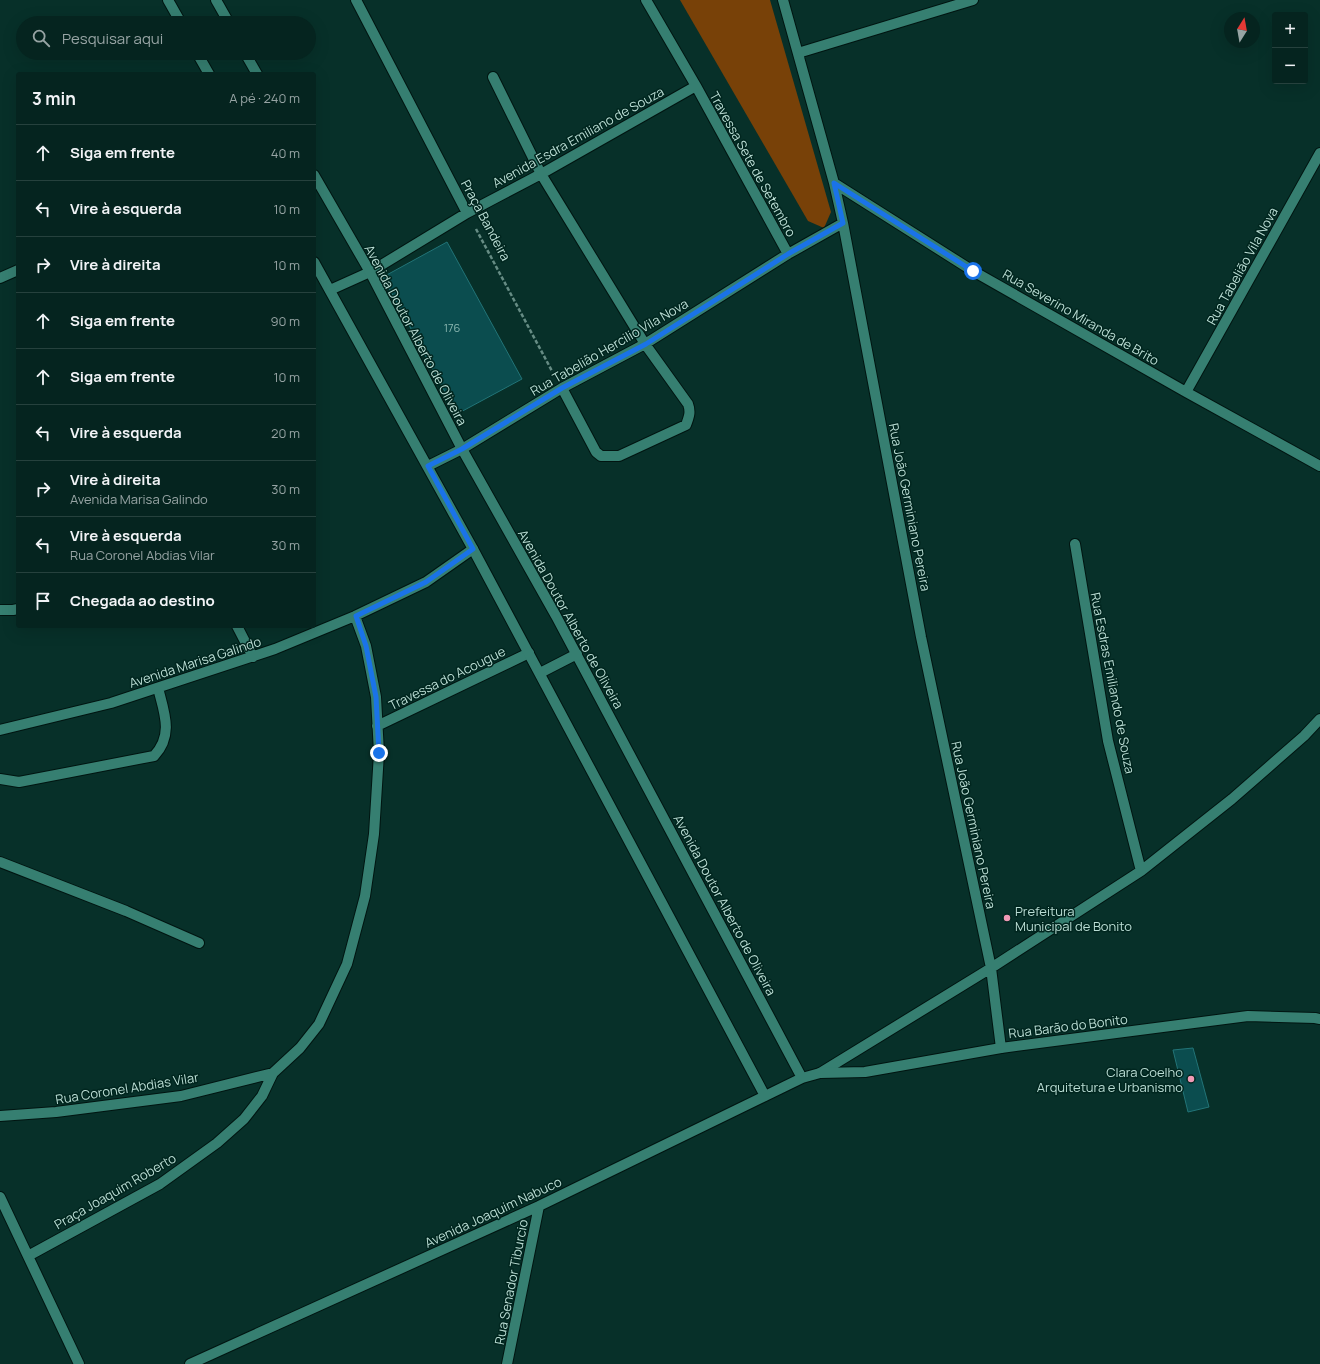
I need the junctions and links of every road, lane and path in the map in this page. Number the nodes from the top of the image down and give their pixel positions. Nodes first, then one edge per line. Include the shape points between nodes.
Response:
1 (168, 0) edge
2 (216, 0) edge
3 (356, 0) edge
4 (646, 0) edge
5 (783, 0) edge
6 (973, 0) edge
7 (177, 16) edge
8 (225, 16) edge
9 (798, 53) junction
10 (202, 60) edge
11 (249, 60) edge
12 (208, 72) edge
13 (256, 72) edge
14 (493, 77) dead end
15 (696, 86) junction
16 (1320, 153) edge
17 (541, 174) junction
18 (316, 178) edge
19 (834, 183) junction
20 (467, 213) junction
21 (843, 223) junction
22 (788, 254) junction
23 (316, 266) edge
24 (16, 271) edge
25 (370, 272) junction
26 (0, 278) edge
27 (330, 290) junction
28 (646, 344) junction
29 (562, 388) junction
30 (1186, 392) junction
31 (462, 449) junction
32 (428, 466) junction
33 (1320, 466) edge
34 (1075, 544) dead end
35 (473, 549) junction
36 (16, 609) edge
37 (0, 610) edge
38 (356, 616) junction
39 (238, 628) edge
40 (529, 653) junction
41 (576, 654) junction
42 (253, 657) junction
43 (540, 673) junction
44 (158, 688) junction
45 (1320, 719) edge
46 (377, 726) junction
47 (0, 730) edge
48 (0, 779) edge
49 (0, 862) edge
50 (1141, 872) junction
51 (199, 943) dead end
52 (991, 968) junction
53 (1320, 1019) edge
54 (1001, 1048) junction
55 (273, 1073) junction
56 (820, 1073) junction
57 (802, 1078) junction
58 (765, 1096) junction
59 (0, 1116) edge
60 (0, 1198) edge
61 (539, 1206) junction
62 (28, 1256) junction
63 (79, 1364) edge
64 (190, 1364) edge
65 (507, 1364) edge

1 - 7 street
2 - 8 street
3 - 20 street, Praça Bandeira
4 - 15 street, Travessa Sete de Setembro
5 - 9 street, Rua João Germiniano Pereira
6 - 9 street
9 - 19 street, Rua João Germiniano Pereira
10 - 12 street
11 - 13 street
14 - 17 street
15 - 17 street, Avenida Esdra Emiliano de Souza
15 - 22 street, Travessa Sete de Setembro
16 - 30 street, Rua Tabelião Vila Nova
17 - 20 street, Avenida Esdra Emiliano de Souza
17 - 28 street
18 - 25 street, Avenida Doutor Alberto de Oliveira
19 - 21 street, Rua João Germiniano Pereira
19 - 30 street, Rua Severino Miranda de Brito via 973,271
20 - 25 street, Avenida Esdra Emiliano de Souza
20 - 29 path, Praça Bandeira
21 - 22 street, Rua Tabelião Hercilio Vila Nova
21 - 52 street, Rua João Germiniano Pereira via 921,637
22 - 28 street, Rua Tabelião Hercilio Vila Nova
23 - 27 street
24 - 26 street
25 - 27 street, Avenida Esdra Emiliano de Souza
25 - 31 street, Avenida Doutor Alberto de Oliveira
27 - 32 street
28 - 29 street, Rua Tabelião Hercilio Vila Nova
28 - 29 street via 688,404 690,410 686,425 619,456 601,456 596,452
29 - 31 street, Rua Tabelião Hercilio Vila Nova
30 - 33 street, Rua Severino Miranda de Brito
31 - 32 street, Rua Tabelião Hercilio Vila Nova
31 - 41 street, Avenida Doutor Alberto de Oliveira
32 - 35 street
34 - 50 street, Rua Esdras Emiliando de Souza via 1108,741
35 - 38 street, Avenida Marisa Galindo via 426,582
35 - 40 street
36 - 37 street
38 - 42 street, Avenida Marisa Galindo
38 - 46 street, Rua Coronel Abdias Vilar via 366,646 376,697
39 - 42 street
40 - 43 street
40 - 46 street, Travessa do Acougue
41 - 43 street
41 - 57 street, Avenida Doutor Alberto de Oliveira
42 - 44 street, Avenida Marisa Galindo
43 - 58 street
44 - 47 street, Avenida Marisa Galindo via 111,703
44 - 48 street via 166,724 161,749 154,756 19,782
45 - 50 street via 1232,798
46 - 55 street, Rua Coronel Abdias Vilar via 379,753 374,834 365,896 347,964 319,1024 300,1048
49 - 51 street via 126,910
50 - 52 street
52 - 54 street, Rua João Germiniano Pereira
52 - 56 street
53 - 54 street, Rua Barão do Bonito via 1248,1016
54 - 56 street, Rua Barão do Bonito via 865,1072
55 - 59 street, Rua Coronel Abdias Vilar via 180,1096 56,1112
55 - 62 street, Praça Joaquim Roberto via 262,1096 244,1119 217,1143 160,1184
56 - 57 street, Avenida Joaquim Nabuco
57 - 58 street, Avenida Joaquim Nabuco
58 - 61 street, Avenida Joaquim Nabuco
60 - 62 street
61 - 64 street, Avenida Joaquim Nabuco
61 - 65 street, Rua Senador Tiburcio
62 - 63 street

